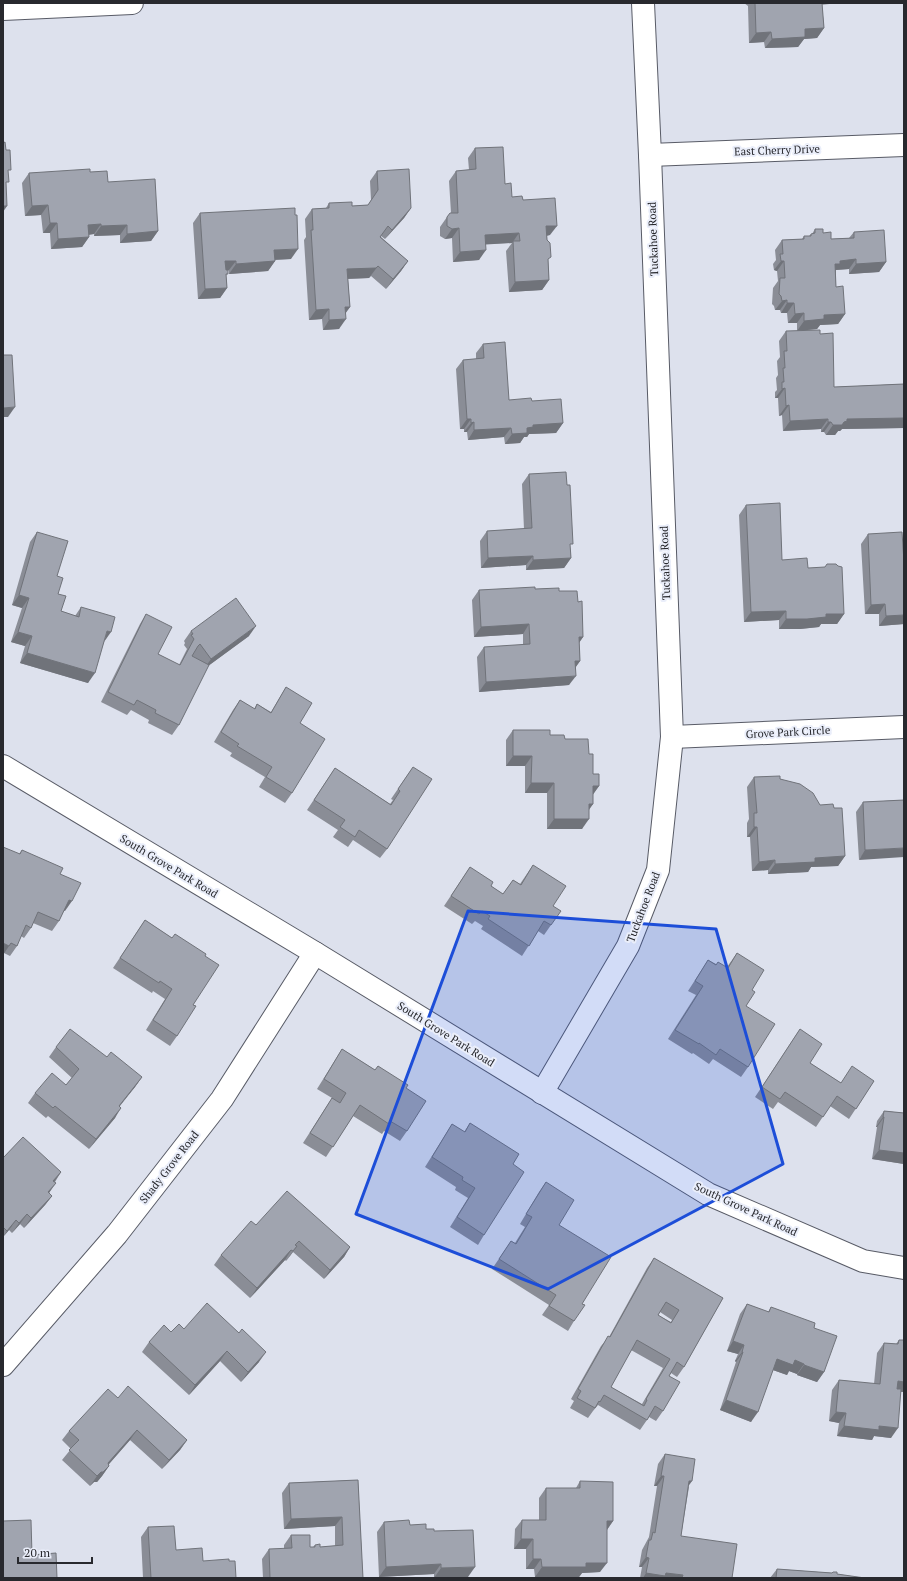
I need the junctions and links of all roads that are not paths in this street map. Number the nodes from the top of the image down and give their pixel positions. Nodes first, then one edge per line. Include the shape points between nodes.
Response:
1 (132, 3) edge
2 (643, 3) edge
3 (3, 9) edge
4 (904, 145) edge
5 (650, 155) junction
6 (904, 727) edge
7 (672, 737) junction
8 (3, 766) edge
9 (315, 953) junction
10 (542, 1092) junction
11 (904, 1268) edge
12 (4, 1362) edge

1 - 3 street
2 - 5 street, Tuckahoe Road
4 - 5 street, East Cherry Drive
5 - 7 street, Tuckahoe Road
6 - 7 street, Grove Park Circle
7 - 10 street, Tuckahoe Road via 658,870 628,946
8 - 9 street, South Grove Park Road
9 - 10 street, South Grove Park Road
9 - 12 street, Shady Grove Road via 222,1099 117,1234
10 - 11 street, South Grove Park Road via 708,1194 863,1261

